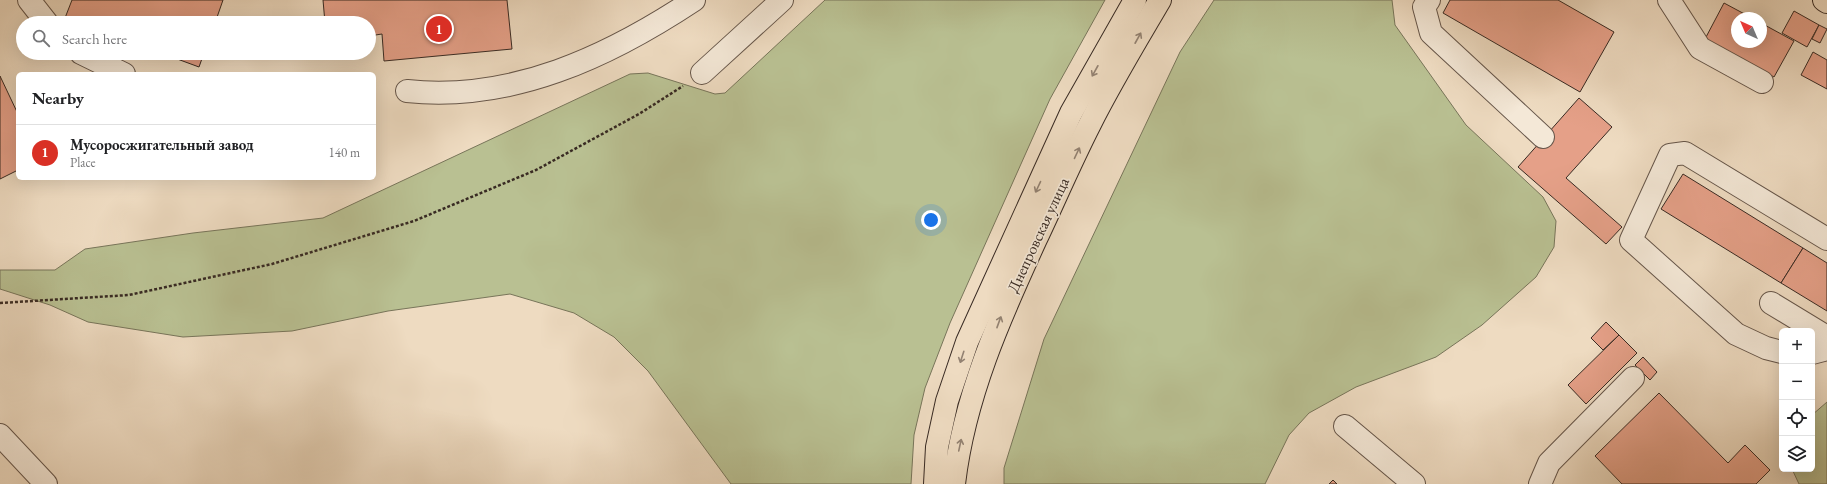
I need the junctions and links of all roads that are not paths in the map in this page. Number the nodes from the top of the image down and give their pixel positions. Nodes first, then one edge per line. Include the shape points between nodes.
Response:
1 (29, 0) edge
2 (694, 0) edge
3 (782, 0) edge
4 (1135, 0) edge
5 (1160, 0) edge
6 (1429, 0) edge
7 (1669, 0) edge
8 (1824, 0) edge
9 (1827, 2) edge
10 (673, 6) edge
11 (42, 16) edge
12 (95, 60) edge
13 (120, 72) edge
14 (702, 73) road end
15 (1762, 82) dead end
16 (407, 91) dead end
17 (1543, 137) dead end
18 (1827, 239) edge
19 (1771, 303) dead end
20 (1827, 337) edge
21 (1827, 349) edge
22 (1779, 351) edge
23 (1815, 352) edge
24 (1634, 378) dead end
25 (1345, 426) dead end
26 (0, 435) edge
27 (46, 484) edge
28 (935, 484) edge
29 (954, 484) edge
30 (1414, 484) edge
31 (1540, 484) edge

1 - 11 lane
2 - 10 lane
3 - 14 lane
4 -> 28 main road, Днепровская улица via 1071,113 967,342 947,401 940,432
29 -> 5 main road, Днепровская улица via 966,419 1006,305 1090,123
6 - 17 lane via 1424,7 1431,33
7 - 15 lane via 1700,48
8 - 9 main road
10 - 16 lane via 602,52 535,80 488,90 434,94
12 - 13 lane
18 - 22 lane via 1685,153 1670,155 1631,240 1736,334
19 - 20 lane
21 - 23 lane
24 - 31 lane via 1549,463
25 - 30 lane
26 - 27 lane

